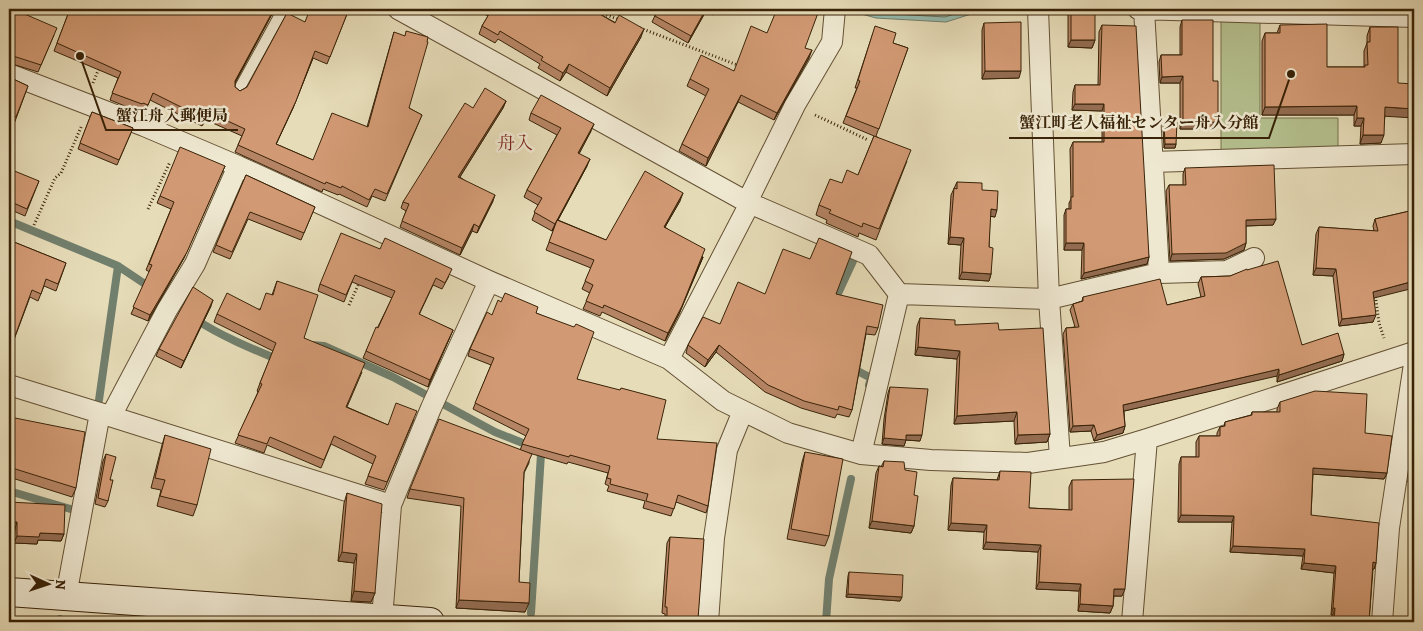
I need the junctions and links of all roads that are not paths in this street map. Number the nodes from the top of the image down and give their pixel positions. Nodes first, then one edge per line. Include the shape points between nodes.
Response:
1 (283, 9) edge
2 (398, 9) edge
3 (1038, 9) edge
4 (1138, 9) edge
5 (1144, 9) edge
6 (835, 11) edge
7 (1412, 14) edge
8 (9, 74) edge
9 (238, 91) edge
10 (1414, 154) edge
11 (1152, 162) junction
12 (238, 166) junction
13 (749, 202) junction
14 (1254, 258) dead end
15 (1159, 273) junction
16 (489, 281) junction
17 (899, 294) junction
18 (1049, 299) junction
19 (1414, 352) edge
20 (669, 359) junction
21 (1414, 364) edge
22 (9, 385) edge
23 (743, 411) junction
24 (105, 414) junction
25 (1147, 439) junction
26 (862, 454) junction
27 (1060, 458) junction
28 (391, 505) junction
29 (9, 592) edge
30 (66, 596) junction
31 (276, 617) edge
32 (382, 618) junction
33 (430, 622) edge
34 (708, 622) edge
35 (1132, 622) edge
36 (1382, 622) edge

1 - 9 lane
2 - 13 street
3 - 18 street
4 - 5 street
5 - 7 street
5 - 11 street
6 - 13 street via 832,42 795,104
8 - 12 street
10 - 11 street
11 - 15 street
12 - 16 street
12 - 24 street via 195,264
13 - 17 street via 870,255
13 - 20 street
14 - 15 street via 1226,271
15 - 18 street
16 - 20 street
16 - 28 street
17 - 18 street
17 - 26 street
18 - 27 street
19 - 25 street
20 - 23 street via 723,401
21 - 36 street via 1389,528
22 - 24 street
23 - 26 street via 788,433
23 - 34 street via 726,450 714,538
24 - 28 street
24 - 30 street
25 - 27 street via 1104,452
25 - 35 street
26 - 27 street via 1028,463
28 - 32 street
29 - 30 main road
30 - 31 main road
31 - 32 main road
32 - 33 main road

